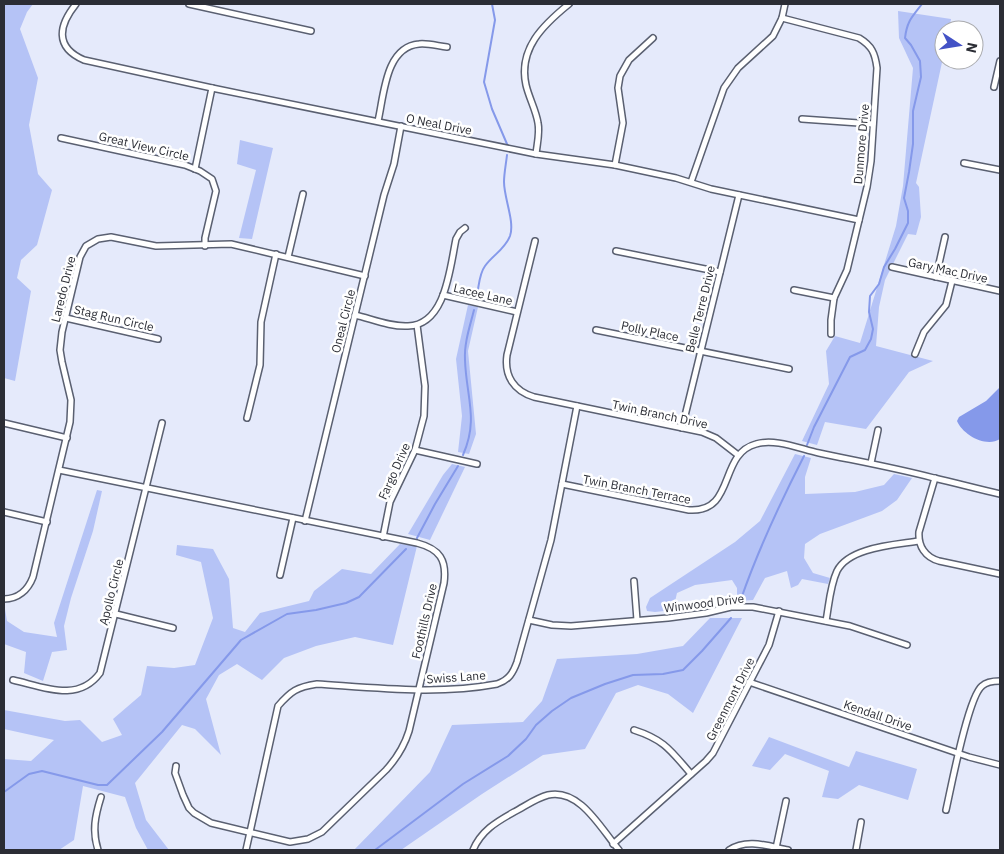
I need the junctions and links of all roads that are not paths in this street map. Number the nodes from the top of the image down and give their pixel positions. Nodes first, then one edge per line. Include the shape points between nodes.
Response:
1 (76, 4) edge
2 (189, 4) edge
3 (224, 4) edge
4 (785, 4) edge
5 (566, 5) edge
6 (223, 11) junction
7 (782, 18) junction
8 (311, 31) dead end
9 (653, 38) dead end
10 (447, 47) dead end
11 (1000, 61) edge
12 (994, 87) dead end
13 (212, 88) junction
14 (802, 119) dead end
15 (378, 122) junction
16 (873, 124) junction
17 (401, 126) junction
18 (61, 138) dead end
19 (536, 154) junction
20 (964, 163) dead end
21 (615, 165) junction
22 (194, 169) junction
23 (1000, 170) edge
24 (691, 182) junction
25 (303, 194) dead end
26 (738, 195) junction
27 (859, 220) junction
28 (465, 228) dead end
29 (945, 237) dead end
30 (535, 241) dead end
31 (205, 246) junction
32 (616, 251) dead end
33 (276, 254) junction
34 (288, 257) junction
35 (892, 267) dead end
36 (720, 272) junction
37 (364, 276) junction
38 (936, 277) junction
39 (952, 281) junction
40 (794, 290) dead end
41 (1000, 291) edge
42 (443, 295) junction
43 (834, 298) junction
44 (517, 312) junction
45 (355, 315) junction
46 (66, 318) junction
47 (417, 325) junction
48 (596, 330) dead end
49 (831, 334) dead end
50 (158, 339) dead end
51 (700, 351) junction
52 (915, 354) dead end
53 (789, 370) dead end
54 (577, 406) junction
55 (247, 418) dead end
56 (4, 423) edge
57 (162, 423) dead end
58 (682, 428) junction
59 (878, 430) dead end
60 (67, 438) junction
61 (415, 450) junction
62 (738, 455) junction
63 (871, 463) junction
64 (477, 464) dead end
65 (59, 470) junction
66 (935, 478) junction
67 (562, 484) junction
68 (146, 488) junction
69 (1000, 494) edge
70 (4, 512) edge
71 (293, 518) junction
72 (306, 521) junction
73 (47, 522) junction
74 (382, 537) junction
75 (919, 541) junction
76 (1000, 574) edge
77 (280, 575) dead end
78 (634, 581) dead end
79 (4, 599) edge
80 (779, 612) junction
81 (116, 614) junction
82 (529, 620) junction
83 (637, 620) junction
84 (826, 621) junction
85 (172, 628) dead end
86 (907, 645) dead end
87 (13, 680) dead end
88 (1000, 681) edge
89 (749, 682) junction
90 (418, 690) junction
91 (634, 730) dead end
92 (958, 754) junction
93 (1000, 765) edge
94 (176, 766) dead end
95 (691, 774) junction
96 (101, 797) dead end
97 (786, 801) dead end
98 (946, 810) dead end
99 (861, 822) dead end
100 (250, 833) junction
101 (613, 844) junction
102 (776, 848) junction
103 (98, 850) edge
104 (246, 850) edge
105 (473, 850) edge
106 (619, 850) edge
107 (729, 850) edge
108 (788, 850) edge
109 (856, 850) edge

1 - 13 street, O Neal Drive via 65,20 62,32 65,43 77,57
2 - 6 street
3 - 6 street
4 - 7 street
5 - 19 street via 537,33 525,63 526,83 539,127
6 - 8 street
7 - 16 street, Dunmore Drive via 859,38 875,52
7 - 24 street via 773,36 738,68 724,88
9 - 21 street via 629,60 620,76 618,88 623,123
10 - 15 street via 420,44 398,54 391,65
11 - 12 street
13 - 15 street, O Neal Drive
13 - 22 street
14 - 16 street
15 - 17 street, O Neal Drive
16 - 27 street, Dunmore Drive via 871,161
17 - 19 street, O Neal Drive
17 - 37 street, Oneal Circle
18 - 22 street, Great View Circle
19 - 21 street, O Neal Drive
20 - 23 street
21 - 24 street, O Neal Drive
22 - 31 street, Great View Circle via 208,175 216,191
24 - 26 street, O Neal Drive
25 - 34 street
26 - 27 street, O Neal Drive
26 - 36 street, Belle Terre Drive
27 - 43 street, Dunmore Drive via 847,270
28 - 42 street via 456,239
29 - 38 street
30 - 44 street, Twin Branch Drive
31 - 33 street, Laredo Drive via 230,244
31 - 46 street, Laredo Drive via 156,246 110,237 92,241 80,257
32 - 36 street
33 - 34 street, Laredo Drive
33 - 55 street via 261,322 260,365
34 - 37 street, Laredo Drive
35 - 38 street, Gary Mac Drive
36 - 51 street, Belle Terre Drive
37 - 45 street, Oneal Circle
38 - 39 street, Gary Mac Drive
39 - 41 street, Gary Mac Drive
39 - 52 street via 946,305 924,332
40 - 43 street
42 - 44 street, Lacee Lane
42 - 47 street via 432,315
43 - 49 street, Dunmore Drive
44 - 54 street, Twin Branch Drive via 506,363 510,380 528,396
45 - 47 street via 395,325
45 - 72 street, Oneal Circle
46 - 50 street, Stag Run Circle
46 - 60 street, Laredo Drive via 60,350 71,400
47 - 61 street, Fargo Drive via 425,399
48 - 51 street, Polly Place
51 - 53 street, Polly Place
51 - 58 street, Belle Terre Drive
54 - 58 street, Twin Branch Drive
54 - 67 street, Swiss Lane
56 - 60 street
57 - 68 street, Apollo Circle
58 - 62 street, Twin Branch Drive via 710,434
59 - 63 street
60 - 65 street, Laredo Drive
61 - 64 street
61 - 74 street, Fargo Drive via 390,502
62 - 63 street via 750,446 768,442
62 - 67 street, Twin Branch Terrace via 718,498 702,510
63 - 66 street
65 - 68 street, Foothills Drive
65 - 73 street, Laredo Drive
66 - 69 street
66 - 75 street via 920,525
67 - 82 street, Swiss Lane via 553,532
68 - 71 street, Foothills Drive
68 - 81 street, Apollo Circle
70 - 73 street
71 - 72 street, Foothills Drive
71 - 77 street
72 - 74 street, Foothills Drive
73 - 79 street, Laredo Drive via 30,586 20,594
74 - 90 street, Foothills Drive via 418,543 432,549 440,555 445,568
75 - 76 street via 923,550 934,559
75 - 84 street via 860,552 846,560 837,572
78 - 83 street
80 - 83 street, Winwood Drive via 731,607 692,615
80 - 84 street, Winwood Drive
80 - 89 street, Greenmont Drive via 768,645
81 - 85 street
81 - 87 street, Apollo Circle via 100,673 91,684 70,692
82 - 83 street, Winwood Drive via 571,626
82 - 90 street, Swiss Lane via 514,669 504,682
84 - 86 street, Winwood Drive
88 - 92 street via 985,684 976,694
89 - 92 street, Kendall Drive
89 - 95 street, Greenmont Drive via 716,749
90 - 100 street, Foothills Drive via 406,742 396,760 322,832 296,842
90 - 100 street, Swiss Lane via 317,684 290,692 278,706
91 - 95 street via 661,742
92 - 93 street, Kendall Drive
92 - 98 street
94 - 100 street, Foothills Drive via 175,773 183,795 194,813 210,823
95 - 101 street, Greenmont Drive
96 - 103 street via 94,832
97 - 102 street
99 - 109 street
100 - 104 street, Swiss Lane
101 - 105 street via 583,805 566,795 554,794 542,797 493,824
101 - 106 street
102 - 107 street via 749,843
102 - 108 street

